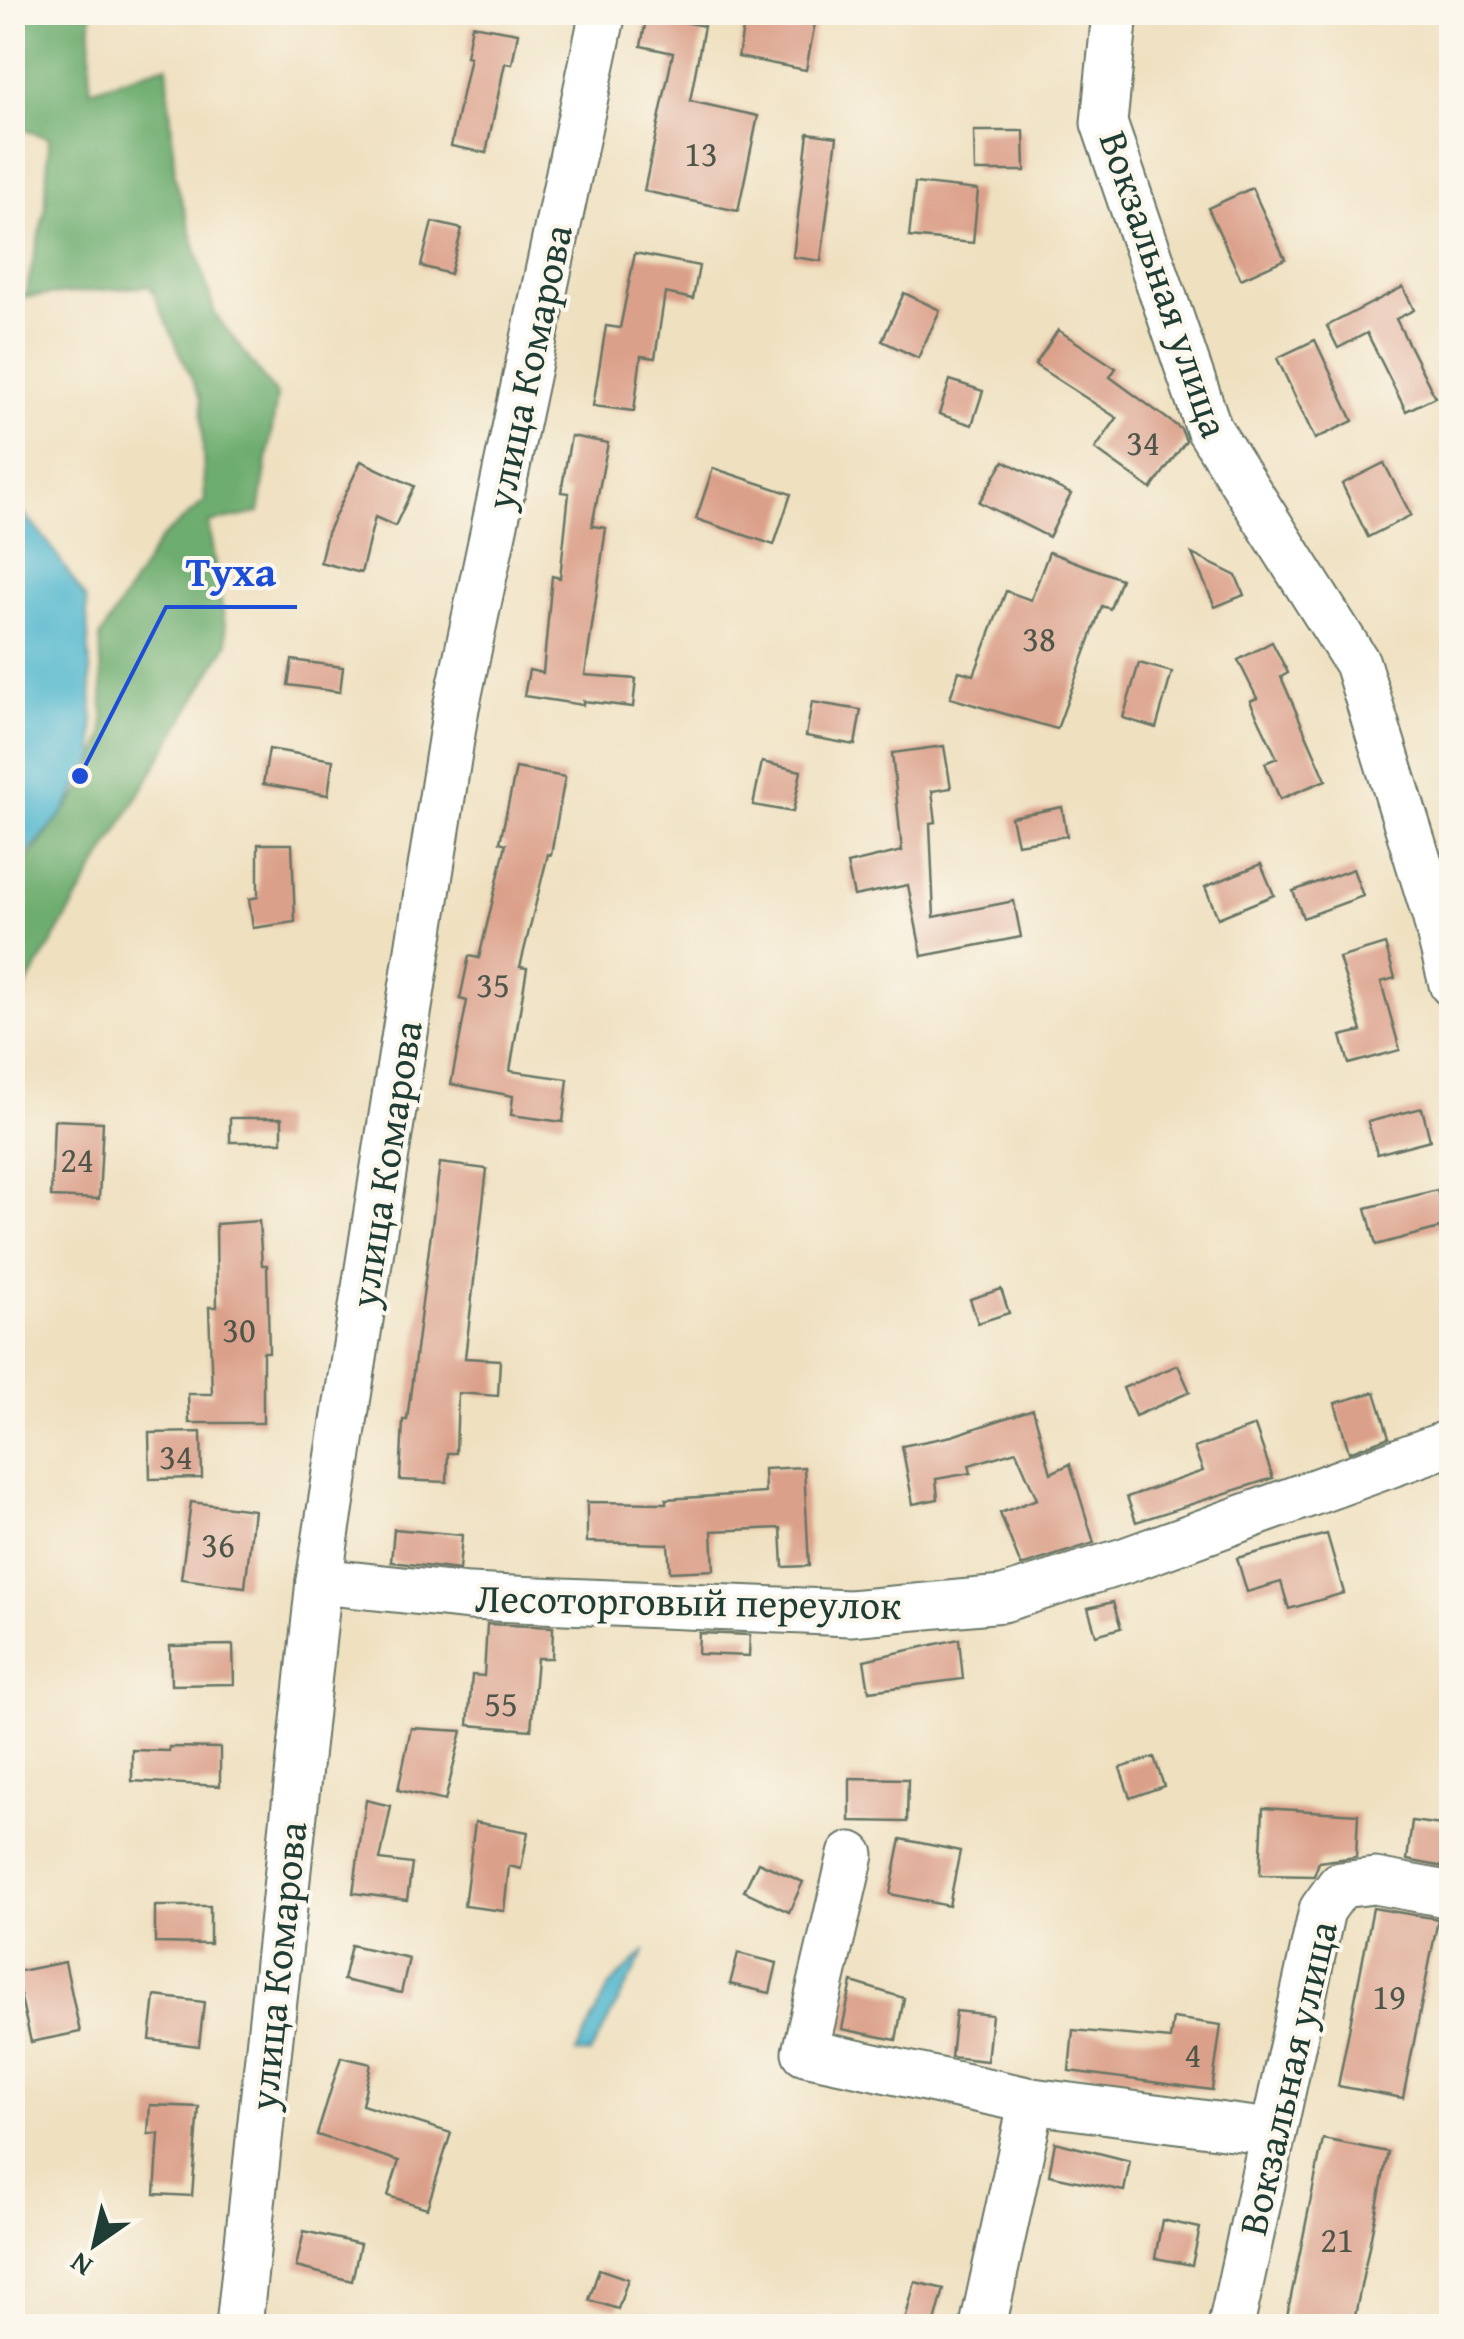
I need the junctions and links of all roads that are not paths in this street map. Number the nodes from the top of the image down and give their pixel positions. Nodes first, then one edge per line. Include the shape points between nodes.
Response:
1 (603, 12) edge
2 (1115, 12) edge
3 (1452, 984) edge
4 (1452, 1442) edge
5 (319, 1582) junction
6 (851, 1855) dead end
7 (1452, 1895) edge
8 (1032, 2101) junction
9 (1272, 2132) junction
10 (239, 2326) edge
11 (983, 2326) edge
12 (1231, 2326) edge

1 - 5 street, улица Комарова via 456,708
2 - 3 street, Вокзальная улица via 1104,123 1208,429 1357,663
4 - 5 street, Лесоторговый переулок via 1002,1600 850,1613 469,1597
5 - 10 street, улица Комарова
6 - 8 street via 806,2052
7 - 9 street, Вокзальная улица via 1375,1881 1340,1885 1322,1910
8 - 9 street
8 - 11 street
9 - 12 street, Вокзальная улица

